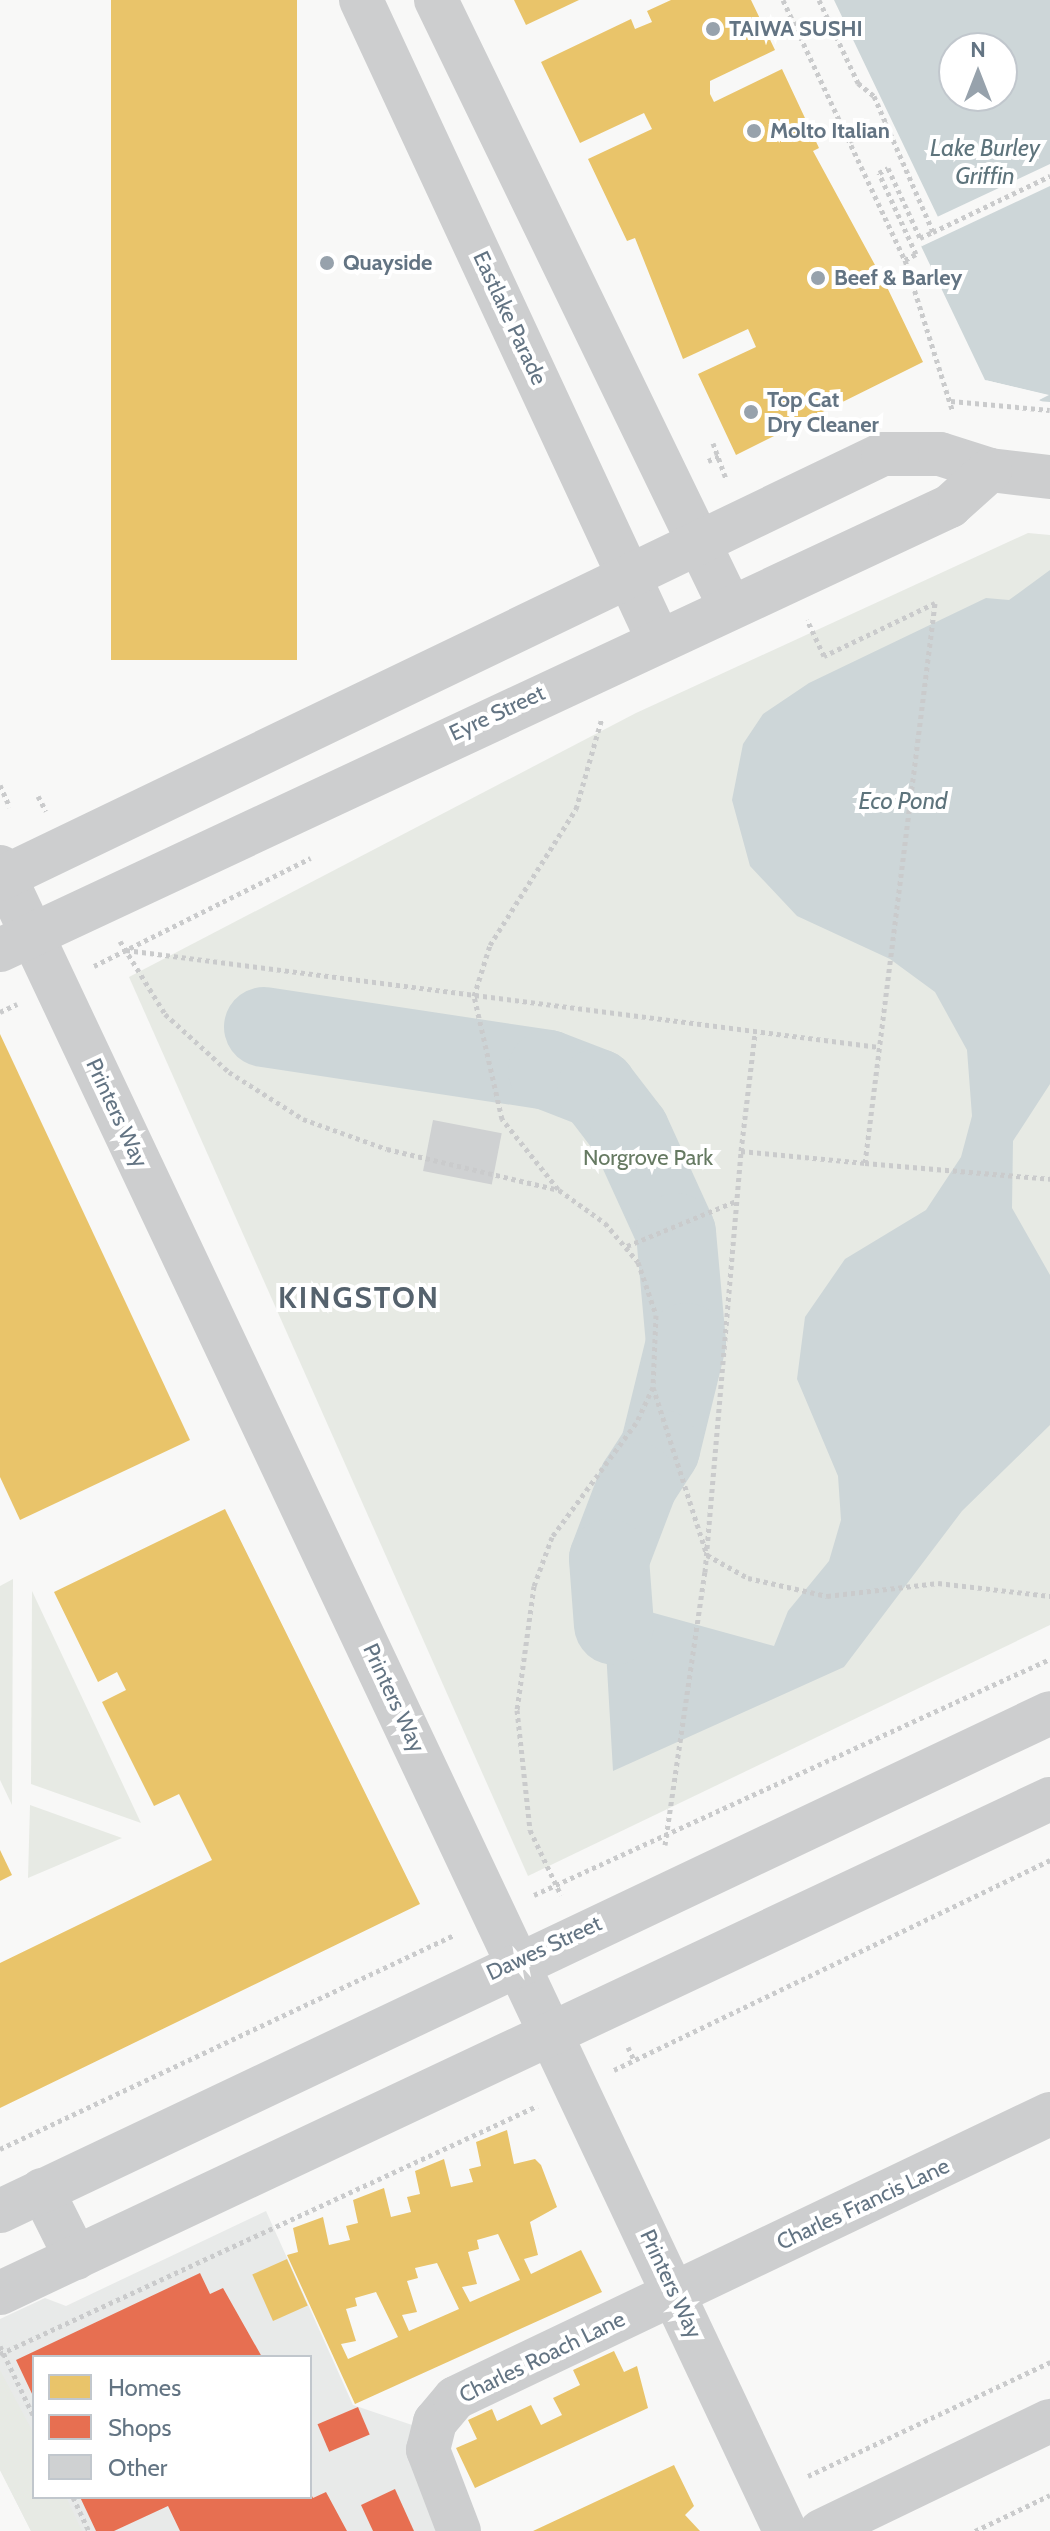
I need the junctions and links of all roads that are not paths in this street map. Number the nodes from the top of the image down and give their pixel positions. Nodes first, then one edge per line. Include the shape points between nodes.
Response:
1 (361, 0) edge
2 (436, 0) edge
3 (990, 470) junction
4 (1050, 477) edge
5 (695, 541) junction
6 (629, 573) junction
7 (728, 603) junction
8 (657, 637) junction
9 (2, 874) edge
10 (16, 942) edge
11 (1050, 1713) edge
12 (1050, 1799) edge
13 (518, 1960) junction
14 (554, 2035) junction
15 (1050, 2114) edge
16 (42, 2190) junction
17 (0, 2211) edge
18 (76, 2258) junction
19 (0, 2293) edge
20 (676, 2293) junction
21 (1050, 2421) edge
22 (459, 2531) edge
23 (785, 2531) edge
24 (821, 2531) edge

1 - 6 street, Eastlake Parade
2 - 5 street
3 - 4 street
3 - 5 street via 940,454 883,454
3 - 7 street, Eyre Street via 950,506
5 - 6 street
5 - 7 street
6 - 8 street, Eastlake Parade
6 - 9 street
7 - 8 street, Eyre Street
8 - 10 street, Eyre Street
9 - 10 street, Printers Way
10 - 13 street, Printers Way
11 - 13 street, Dawes Street
12 - 14 street
13 - 14 street, Printers Way
13 - 16 street, Dawes Street
14 - 18 street
14 - 20 street, Printers Way
15 - 20 street, Charles Francis Lane
16 - 17 street, Dawes Street
16 - 18 street
18 - 19 street
20 - 22 street, Charles Roach Lane via 445,2406 431,2433 429,2463
20 - 23 street, Printers Way
21 - 24 street

